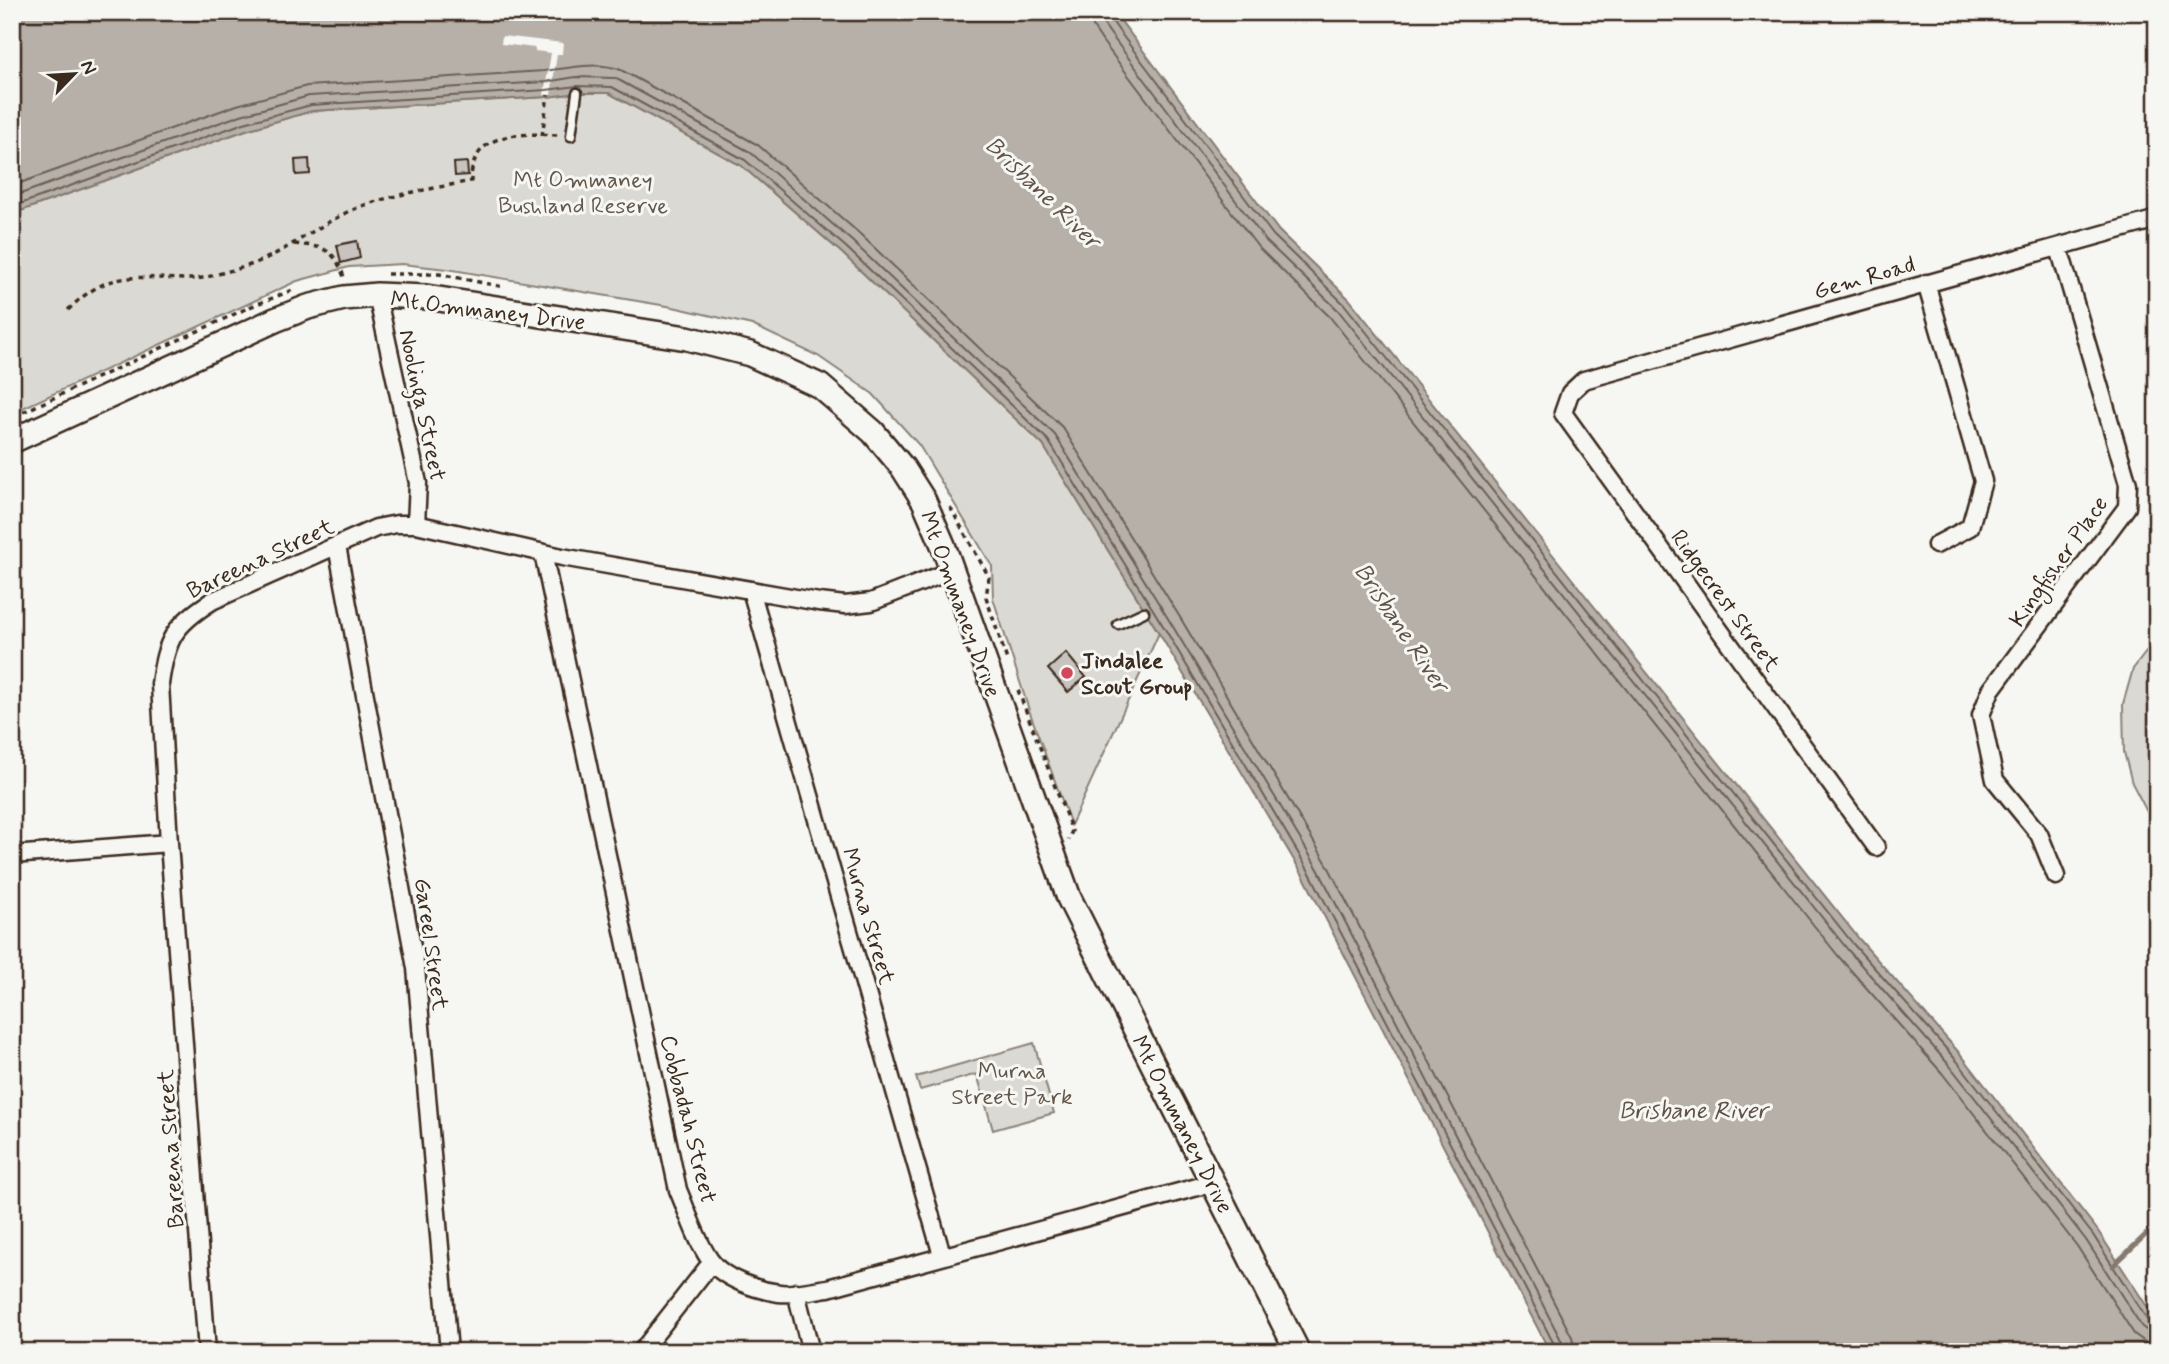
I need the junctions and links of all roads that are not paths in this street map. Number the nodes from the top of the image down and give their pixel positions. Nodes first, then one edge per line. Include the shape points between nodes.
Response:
1 (578, 93) dead end
2 (571, 136) road end
3 (2157, 219) edge
4 (2059, 248) junction
5 (1926, 282) junction
6 (377, 295) junction
7 (1584, 380) joint
8 (12, 441) edge
9 (416, 524) junction
10 (1936, 545) dead end
11 (337, 547) junction
12 (543, 553) junction
13 (953, 570) junction
14 (751, 590) junction
15 (1144, 612) dead end
16 (1118, 624) dead end
17 (169, 843) junction
18 (1876, 847) dead end
19 (12, 855) edge
20 (2056, 876) dead end
21 (1212, 1182) junction
22 (943, 1255) junction
23 (711, 1263) junction
24 (796, 1292) junction
25 (206, 1352) edge
26 (449, 1352) edge
27 (641, 1352) edge
28 (811, 1352) edge
29 (1298, 1352) edge

1 - 2 lane
3 - 4 street, Gem Road
4 - 5 street, Gem Road
4 - 20 street, Kingfisher Place via 2128,484 2127,508 1992,690 1981,715 1995,780 2039,834
5 - 7 street, Gem Road
5 - 10 street via 1983,481 1970,527
6 - 8 street, Mt Ommaney Drive via 344,298 275,320
6 - 9 street, Noolinga Street via 418,483
6 - 13 street, Mt Ommaney Drive via 426,297 687,338 750,354 820,386 873,432 903,468 924,501
7 - 18 street, Ridgecrest Street via 1570,393 1563,413
9 - 11 street, Bareena Street via 376,527
9 - 12 street, Bareena Street
11 - 17 street, Bareena Street via 212,601 189,615 174,633 160,684
11 - 26 street, Gareel Street via 416,968
12 - 14 street, Bareena Street
12 - 23 street, Cobbadah Street via 678,1190
13 - 14 street, Bareena Street via 871,602 845,605
13 - 21 street, Mt Ommaney Drive via 1069,898
14 - 22 street, Murna Street
15 - 16 lane
17 - 19 street
17 - 25 street, Bareena Street
21 - 22 street
21 - 29 street, Mt Ommaney Drive
22 - 24 street via 828,1288
23 - 24 street via 749,1285
23 - 27 street
24 - 28 street

